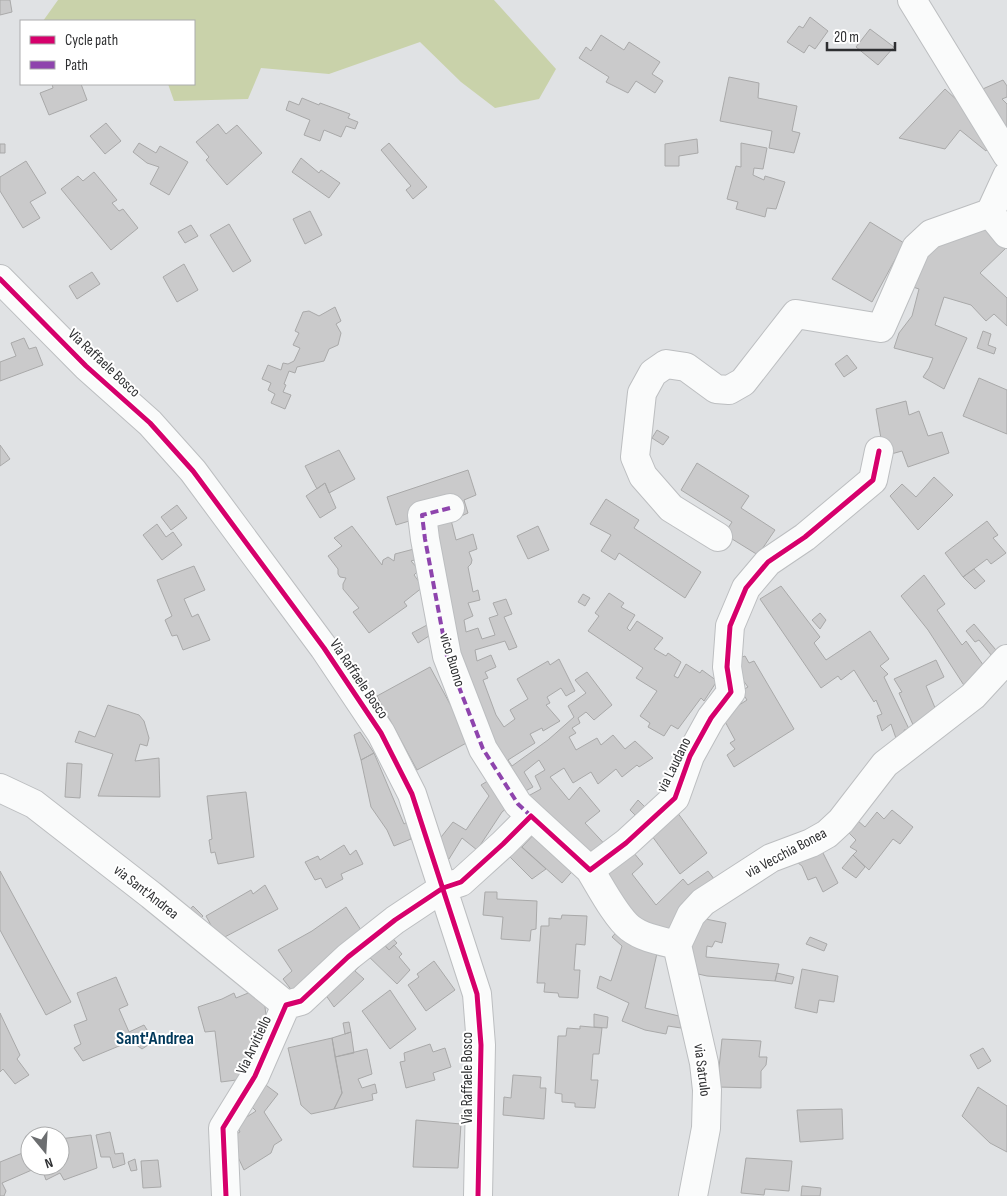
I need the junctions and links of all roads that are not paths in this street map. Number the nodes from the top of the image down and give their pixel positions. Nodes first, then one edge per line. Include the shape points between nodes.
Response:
1 (912, 0) edge
2 (1007, 155) edge
3 (1007, 176) edge
4 (990, 213) junction
5 (1007, 234) edge
6 (0, 279) edge
7 (879, 451) dead end
8 (450, 508) dead end
9 (718, 537) dead end
10 (1007, 659) edge
11 (0, 788) edge
12 (531, 816) junction
13 (590, 870) junction
14 (444, 888) junction
15 (677, 945) junction
16 (286, 1006) junction
17 (226, 1196) edge
18 (478, 1196) edge
19 (693, 1196) edge

1 - 2 street
3 - 4 street
4 - 5 street
4 - 9 street via 931,234 916,248 881,328 796,314 743,382 729,390 716,389 686,367 666,364 653,373 642,394 635,457 644,476 672,508
6 - 14 street, Via Raffaele Bosco via 86,366 150,423 193,471 324,648 381,733 412,794
7 - 13 street, via Laudano via 873,480 805,537 768,562 746,588 730,626 727,666 730,692 690,756 675,798 626,843
8 - 12 street, vico Buono via 422,515 447,656 483,749 518,804
10 - 15 street, via Vecchia Bonea via 973,696 885,764 827,834 771,858 703,902 684,928
11 - 16 street, via Sant'Andrea via 34,804
12 - 13 street
12 - 14 street via 461,882
13 - 15 street via 630,928
14 - 16 street, Via Arvitiello via 395,920 356,951 302,1001
14 - 18 street, Via Raffaele Bosco via 477,994 481,1045
15 - 19 street, via Satrulo via 704,1063 706,1090 706,1128
16 - 17 street, Via Arvitiello via 255,1076 222,1128

